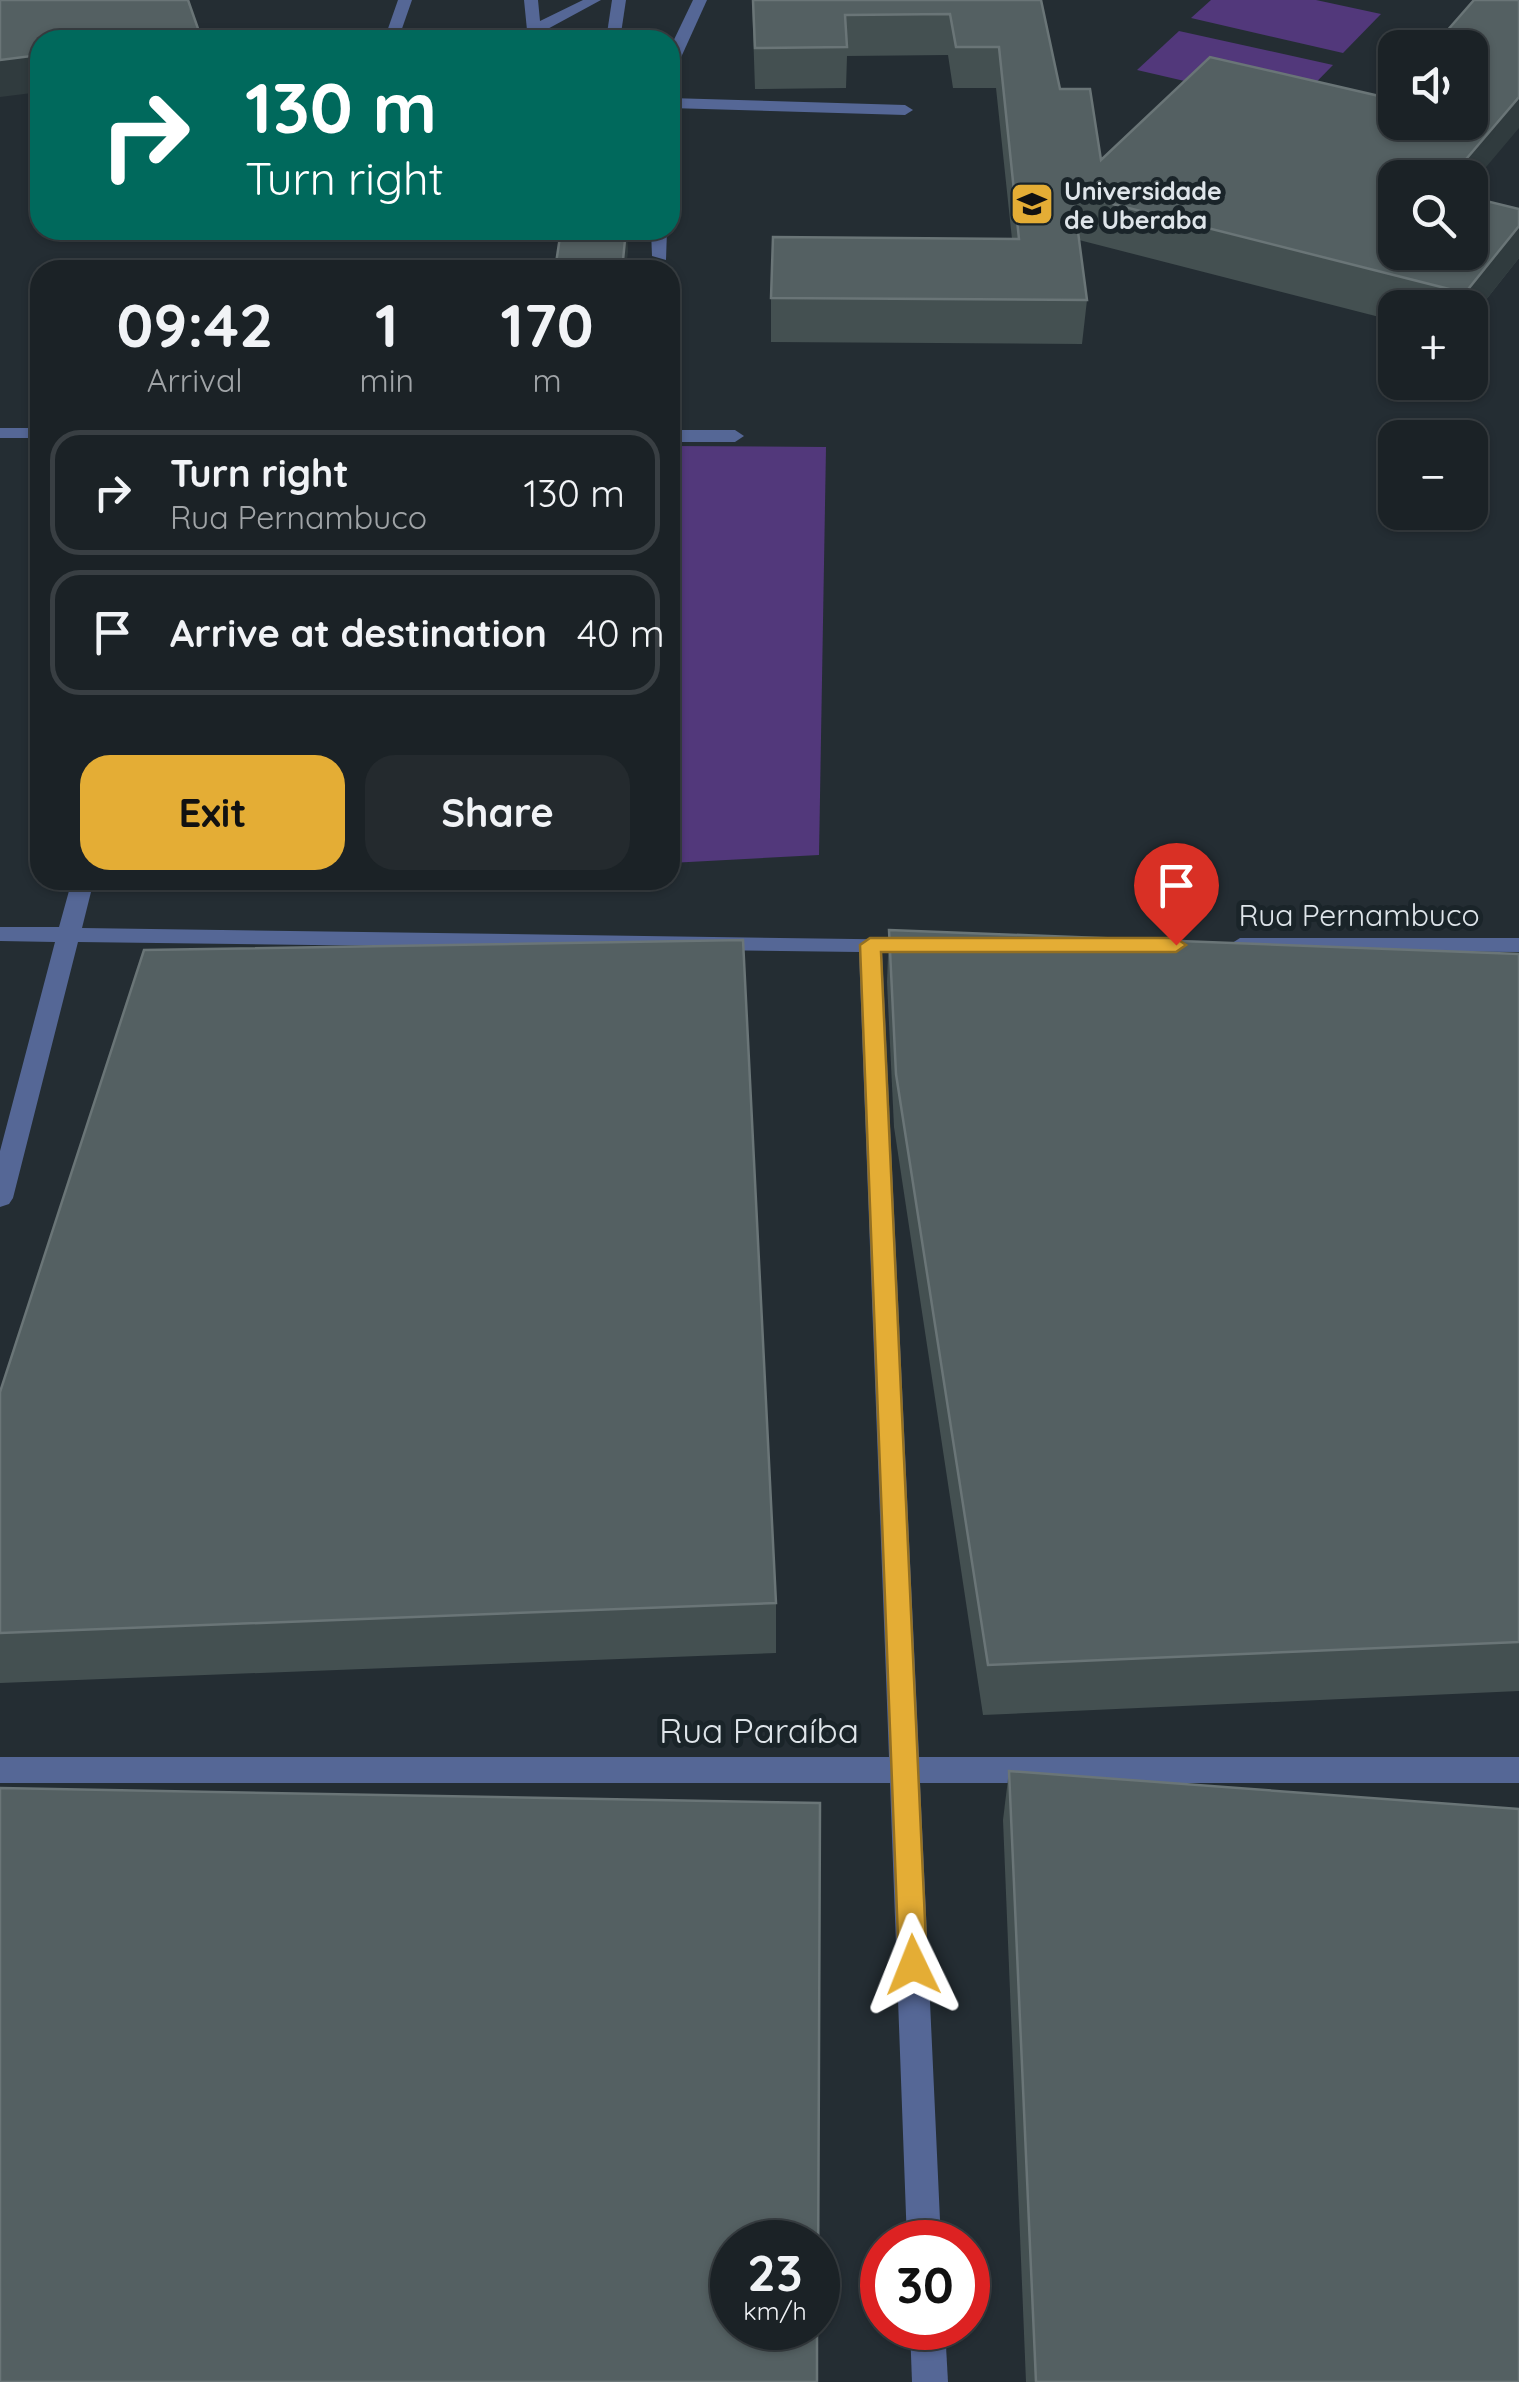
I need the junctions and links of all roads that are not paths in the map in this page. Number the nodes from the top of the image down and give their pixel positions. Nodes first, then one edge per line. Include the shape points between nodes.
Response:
1 (405, 0) edge
2 (531, 0) edge
3 (594, 0) edge
4 (619, 0) edge
5 (700, 0) edge
6 (394, 30) edge
7 (534, 30) edge
8 (543, 30) edge
9 (614, 30) edge
10 (680, 43) edge
11 (680, 103) edge
12 (905, 110) dead end
13 (659, 240) edge
14 (660, 256) dead end
15 (30, 432) edge
16 (0, 433) edge
17 (680, 436) edge
18 (735, 436) dead end
19 (80, 890) edge
20 (0, 934) edge
21 (68, 934) junction
22 (870, 945) junction
23 (949, 945) edge
24 (1224, 945) edge
25 (1519, 945) edge
26 (0, 1198) edge
27 (905, 1767) junction
28 (0, 1770) edge
29 (1519, 1770) edge
30 (923, 2220) edge
31 (929, 2350) edge
32 (930, 2382) edge

1 - 6 street
2 - 7 street
3 - 8 street
4 - 9 street
5 - 10 street
11 - 12 street
13 - 14 street
15 - 16 street
17 - 18 street
19 - 21 street
20 - 21 street
21 - 22 street
21 - 26 street
22 - 23 street
22 - 27 street
24 - 25 street, Rua Pernambuco
27 - 28 street, Rua Paraíba
27 - 29 street, Rua Paraíba
27 - 30 street
31 - 32 street

